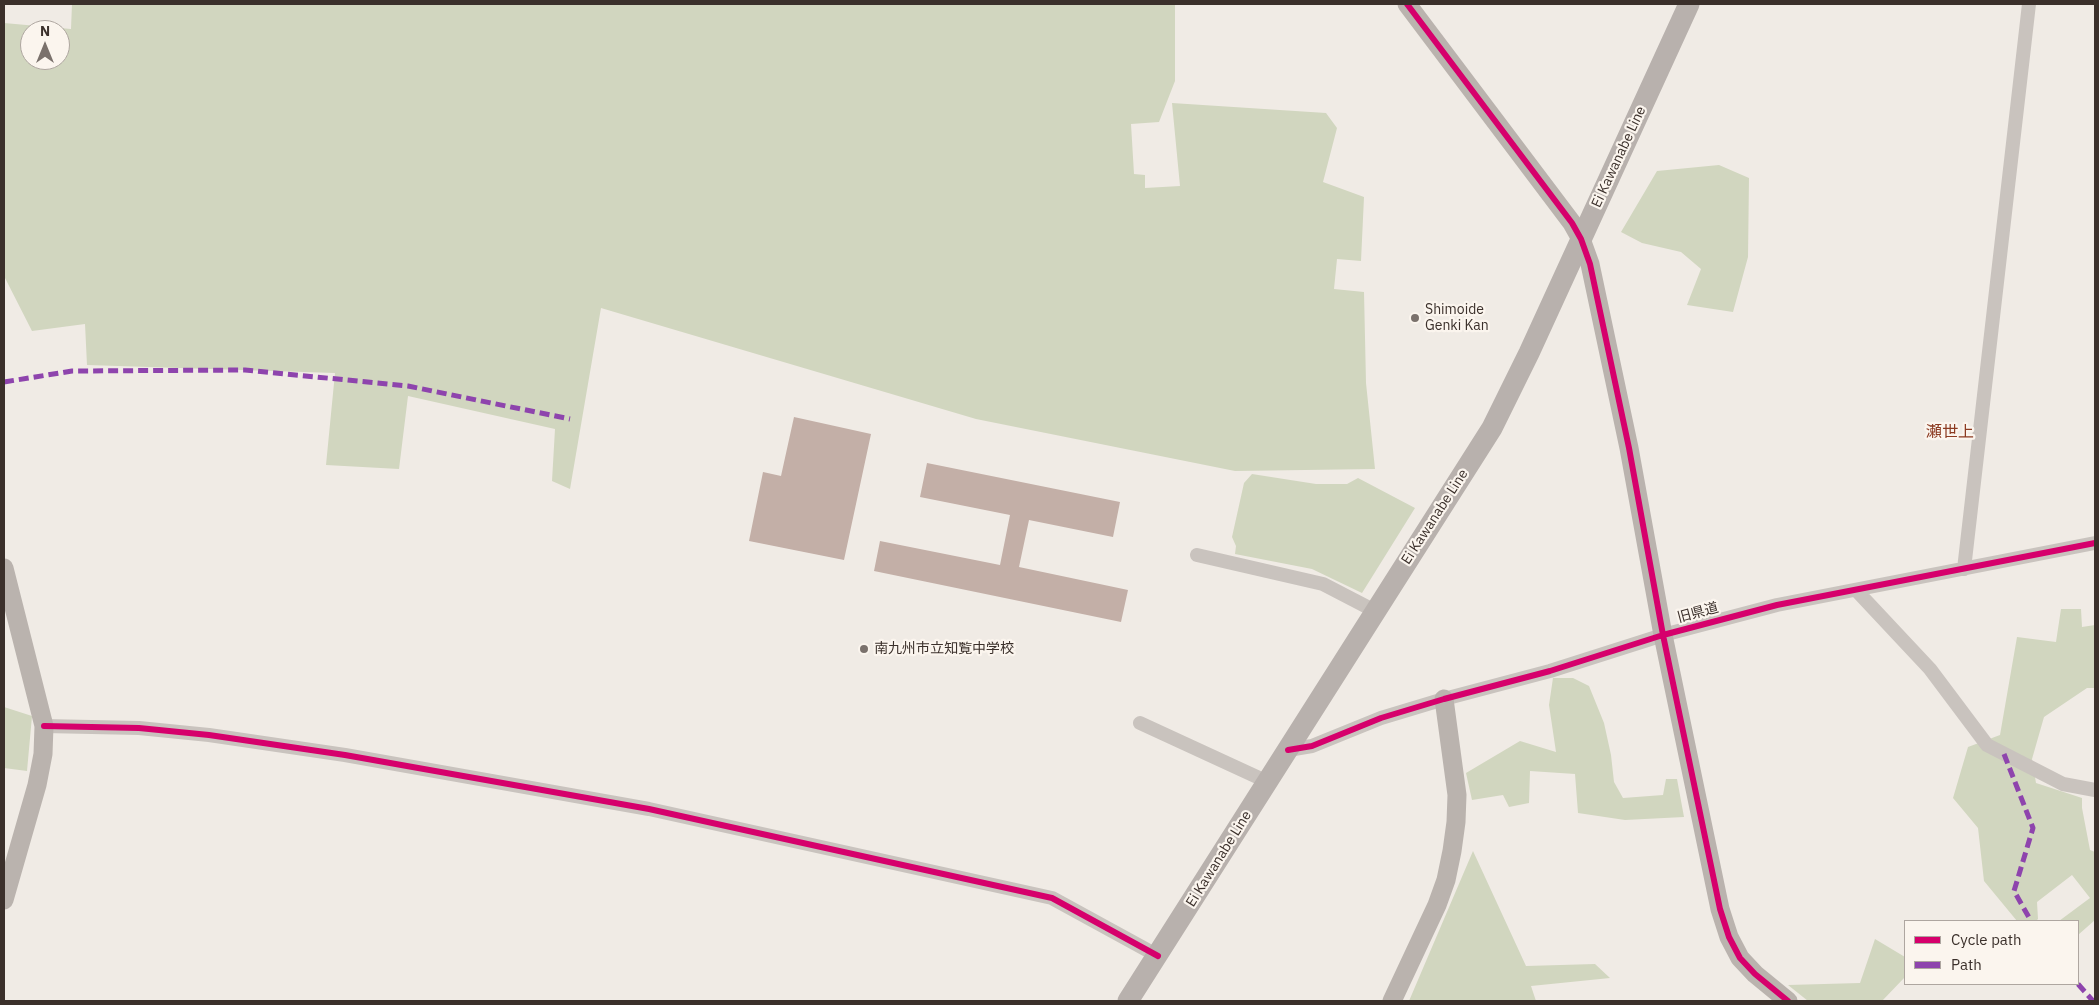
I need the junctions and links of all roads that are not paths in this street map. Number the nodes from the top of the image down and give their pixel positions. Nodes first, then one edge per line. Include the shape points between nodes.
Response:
1 (1406, 4) edge
2 (1689, 4) edge
3 (2029, 4) edge
4 (1581, 239) junction
5 (2095, 543) edge
6 (1197, 555) dead end
7 (4, 568) edge
8 (1964, 569) junction
9 (1856, 590) junction
10 (1375, 611) junction
11 (1663, 635) junction
12 (1444, 699) junction
13 (1140, 723) dead end
14 (44, 726) junction
15 (1288, 750) junction
16 (1268, 782) junction
17 (2095, 790) edge
18 (4, 900) edge
19 (1158, 956) junction
20 (1128, 1001) edge
21 (1392, 1001) edge
22 (1788, 1001) edge

1 - 4 street
2 - 4 main road, Ei Kawanabe Line
3 - 8 street
4 - 10 main road, Ei Kawanabe Line via 1492,428
4 - 11 street via 1590,264 1629,448
5 - 8 street, 旧県道
6 - 10 street via 1323,584
7 - 14 street
8 - 9 street, 旧県道
9 - 11 street, 旧県道 via 1777,605
9 - 17 street via 1930,669 1988,745 2063,784
10 - 15 main road, Ei Kawanabe Line
11 - 12 street, 旧県道 via 1550,671
11 - 22 street via 1728,937 1740,958 1755,974
12 - 15 street, 旧県道 via 1381,718 1312,746
12 - 21 street via 1457,795 1452,851 1437,905
13 - 16 street
14 - 18 street via 37,785
14 - 19 street via 139,728 209,735 345,755 649,809 1052,898
15 - 16 main road, Ei Kawanabe Line
16 - 19 main road, Ei Kawanabe Line
19 - 20 main road, Ei Kawanabe Line

